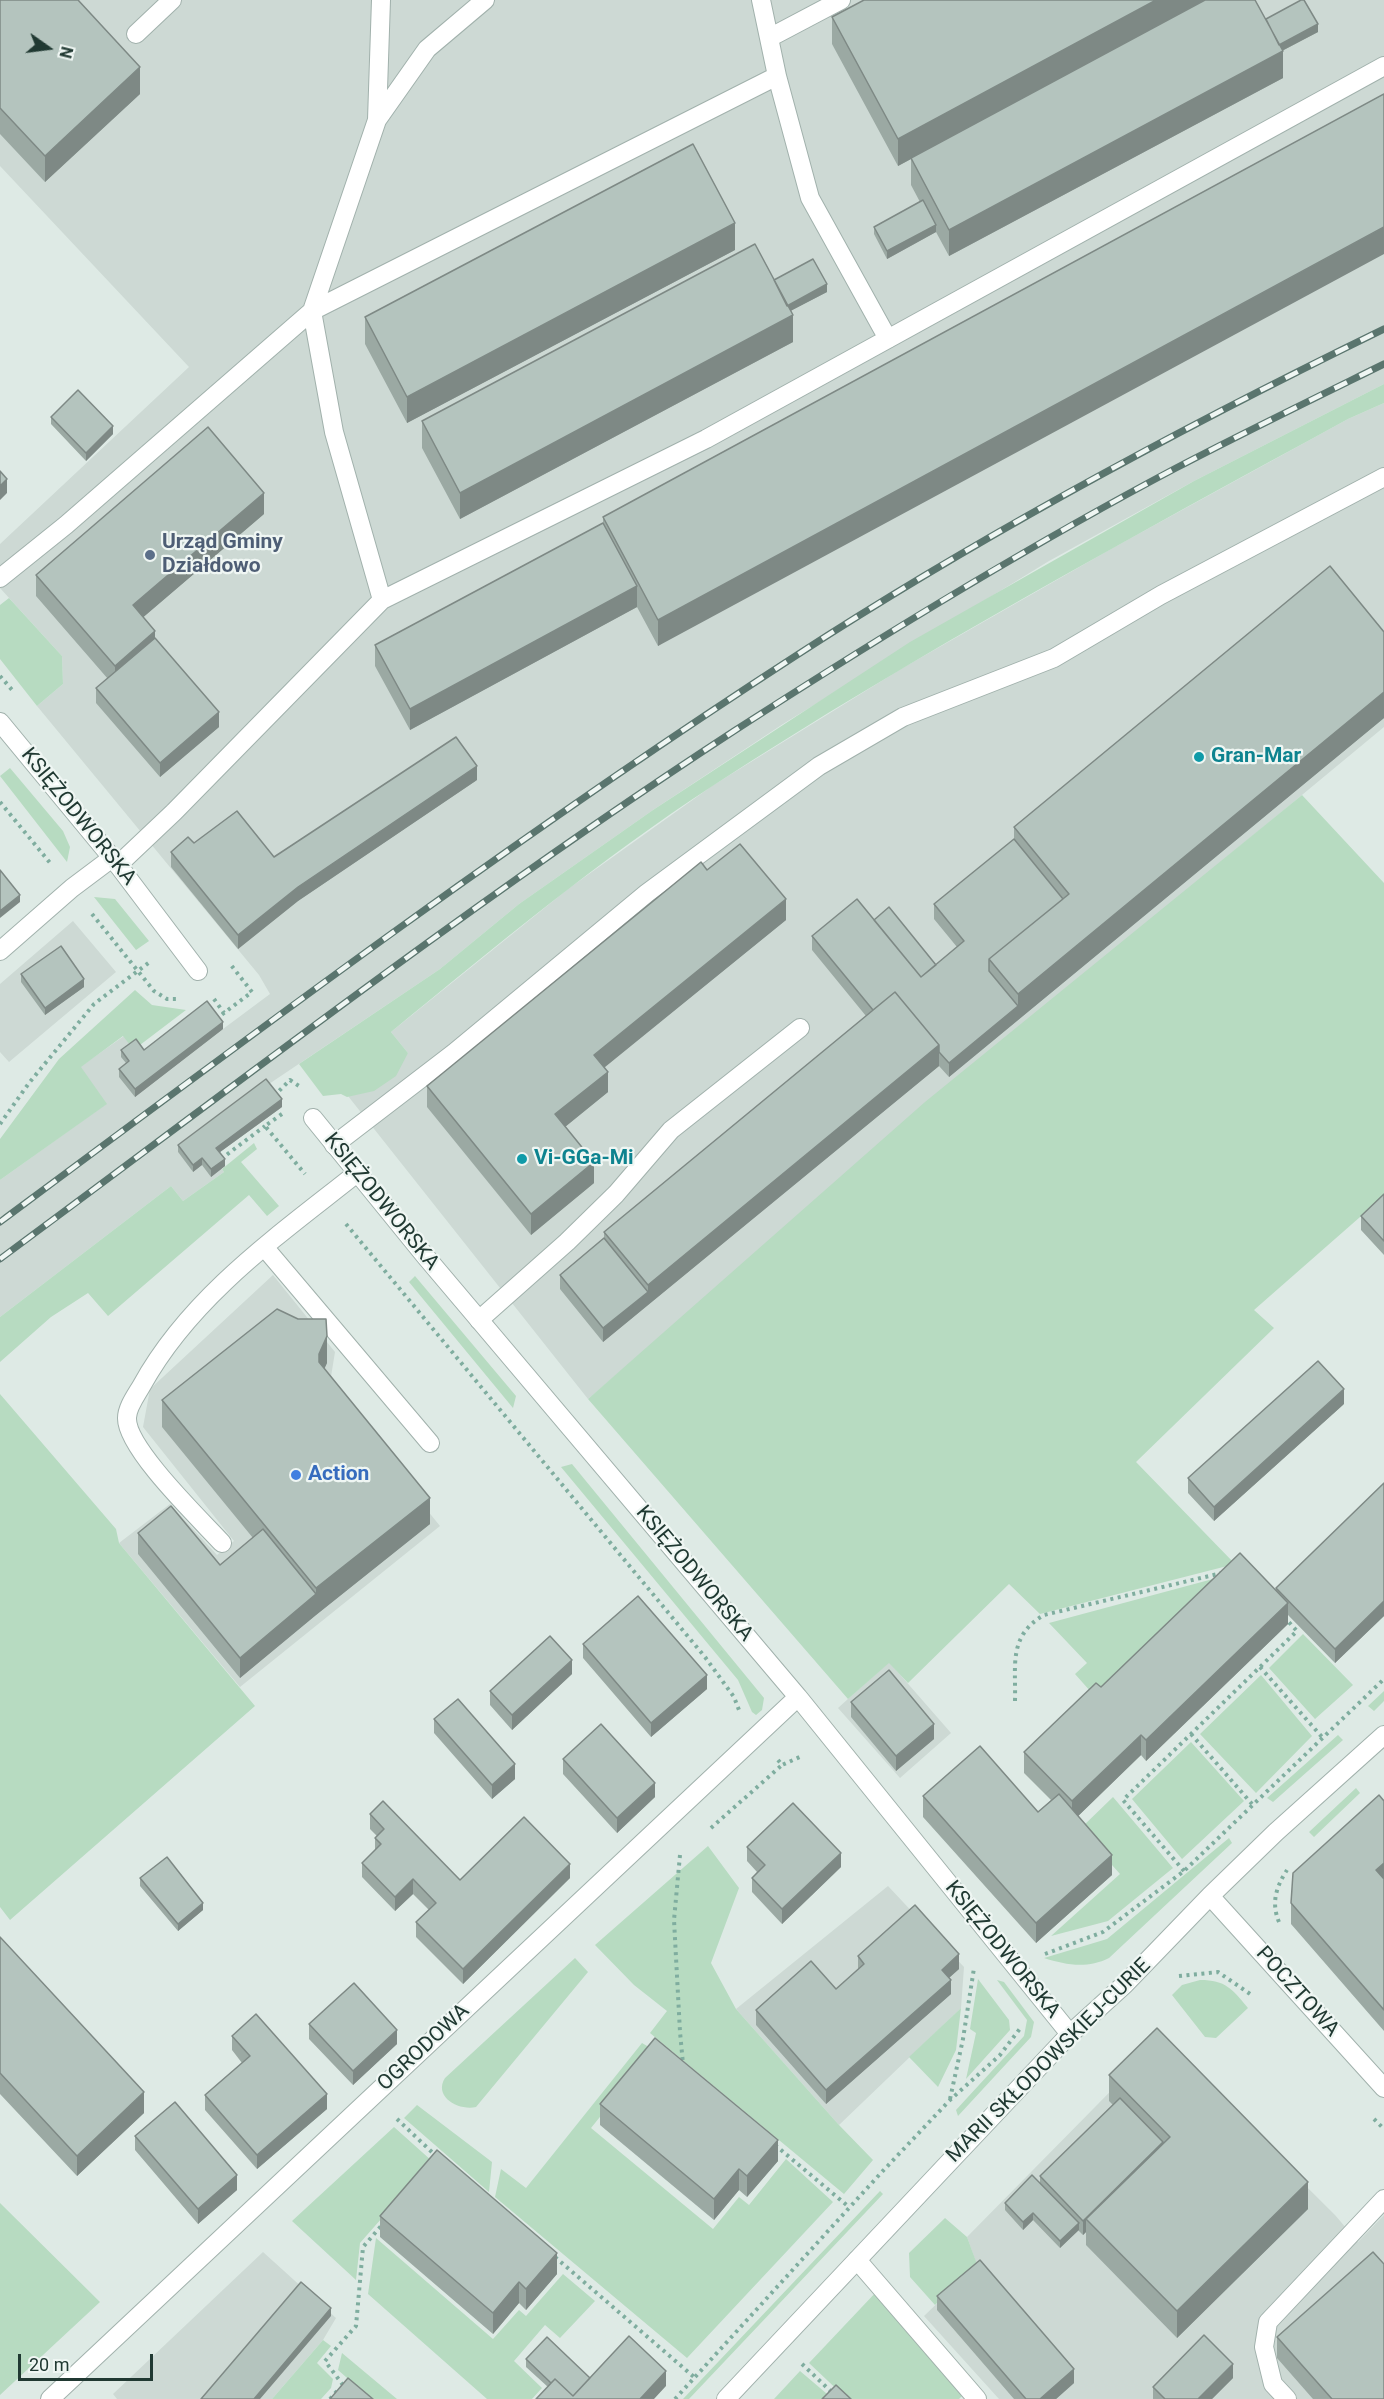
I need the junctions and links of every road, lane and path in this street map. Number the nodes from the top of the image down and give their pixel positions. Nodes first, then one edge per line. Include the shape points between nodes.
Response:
1 (172, 0) edge
2 (381, 0) edge
3 (485, 0) edge
4 (761, 0) edge
5 (841, 0) edge
6 (136, 34) dead end
7 (769, 38) junction
8 (1384, 66) edge
9 (777, 76) junction
10 (377, 120) junction
11 (312, 311) junction
12 (888, 339) junction
13 (1384, 477) edge
14 (0, 578) edge
15 (382, 600) junction
16 (0, 722) edge
17 (0, 802) edge
18 (115, 861) junction
19 (72, 888) junction
20 (176, 942) junction
21 (0, 951) edge
22 (198, 971) dead end
23 (138, 972) junction
24 (190, 998) dead end
25 (213, 998) dead end
26 (224, 1013) dead end
27 (800, 1028) dead end
28 (283, 1113) dead end
29 (313, 1118) dead end
30 (0, 1124) edge
31 (265, 1126) junction
32 (334, 1144) junction
33 (213, 1164) edge
34 (357, 1173) junction
35 (324, 1199) junction
36 (265, 1248) junction
37 (479, 1320) junction
38 (430, 1443) dead end
39 (222, 1543) dead end
40 (1227, 1572) edge
41 (1281, 1614) edge
42 (1260, 1667) junction
43 (1384, 1679) edge
44 (798, 1697) junction
45 (1015, 1701) dead end
46 (1191, 1734) junction
47 (758, 1735) junction
48 (1384, 1735) edge
49 (1322, 1737) junction
50 (809, 1765) dead end
51 (1252, 1804) junction
52 (680, 1855) dead end
53 (1290, 1866) dead end
54 (1184, 1871) junction
55 (1210, 1896) junction
56 (1283, 1929) dead end
57 (1044, 1954) dead end
58 (981, 1973) dead end
59 (1171, 1983) dead end
60 (1257, 1999) dead end
61 (1024, 2024) dead end
62 (1070, 2034) junction
63 (675, 2060) edge
64 (1384, 2088) edge
65 (949, 2102) junction
66 (1368, 2113) dead end
67 (394, 2117) dead end
68 (1384, 2129) edge
69 (771, 2141) edge
70 (439, 2159) edge
71 (1384, 2199) edge
72 (849, 2207) junction
73 (386, 2220) edge
74 (554, 2257) edge
75 (858, 2260) junction
76 (799, 2361) dead end
77 (694, 2377) junction
78 (343, 2385) junction
79 (352, 2392) edge
80 (50, 2399) edge
81 (330, 2399) edge
82 (675, 2399) edge
83 (726, 2399) edge
84 (839, 2399) edge
85 (977, 2399) edge
86 (1287, 2399) edge

1 - 6 street
2 - 10 street
3 - 10 street via 427,49
4 - 7 street
5 - 7 street
7 - 9 street
8 - 12 street
9 - 11 street
9 - 12 street via 810,198
10 - 11 street
11 - 14 street
11 - 15 street via 334,432
12 - 15 street via 706,439
13 - 32 street via 1161,595 1054,658 903,717 819,766 647,892 454,1053
15 - 18 street via 182,804
16 - 18 street, KSIĘŻODWORSKA
17 - 19 path
18 - 19 street
18 - 20 street, KSIĘŻODWORSKA
19 - 21 street
19 - 23 path
20 - 22 street, KSIĘŻODWORSKA
20 - 23 path
23 - 24 path via 154,991 167,999
23 - 30 path via 94,1004
25 - 26 path
27 - 37 street via 671,1130 616,1194
28 - 31 path
29 - 32 street, KSIĘŻODWORSKA
31 - 33 path
31 - 35 path
32 - 34 street, KSIĘŻODWORSKA
34 - 35 street
34 - 37 street, KSIĘŻODWORSKA
35 - 36 street
35 - 47 path via 705,1656 734,1697 743,1721
36 - 38 street
36 - 39 street via 205,1300 158,1356 126,1417 130,1433 147,1461
37 - 44 street, KSIĘŻODWORSKA
40 - 45 path via 1044,1615 1030,1623 1016,1646
41 - 42 path via 1297,1630
42 - 46 path
42 - 49 path
43 - 49 path
44 - 47 street, OGRODOWA
44 - 62 street, KSIĘŻODWORSKA
46 - 51 path
46 - 54 path via 1123,1800
47 - 50 path via 782,1766 802,1755
47 - 80 street, OGRODOWA
48 - 55 street, MARII SKŁODOWSKIEJ-CURIE
49 - 51 path
51 - 54 path
52 - 63 path via 674,1920 684,2068
53 - 56 path via 1277,1885 1274,1909
54 - 57 path via 1103,1932
55 - 62 street, MARII SKŁODOWSKIEJ-CURIE via 1125,1984
55 - 64 street, POCZTOWA
58 - 65 path via 974,1964
59 - 60 path via 1180,1975 1218,1972
61 - 65 path via 1000,2055
62 - 75 street, MARII SKŁODOWSKIEJ-CURIE
65 - 72 path
66 - 68 path
67 - 70 path
69 - 72 path
71 - 86 street via 1268,2322 1264,2347 1273,2384
72 - 77 path
73 - 78 path via 363,2247 356,2326 325,2361
74 - 77 path
75 - 83 street, MARII SKŁODOWSKIEJ-CURIE
75 - 85 street
76 - 84 path
77 - 82 path
78 - 79 path
78 - 81 path

